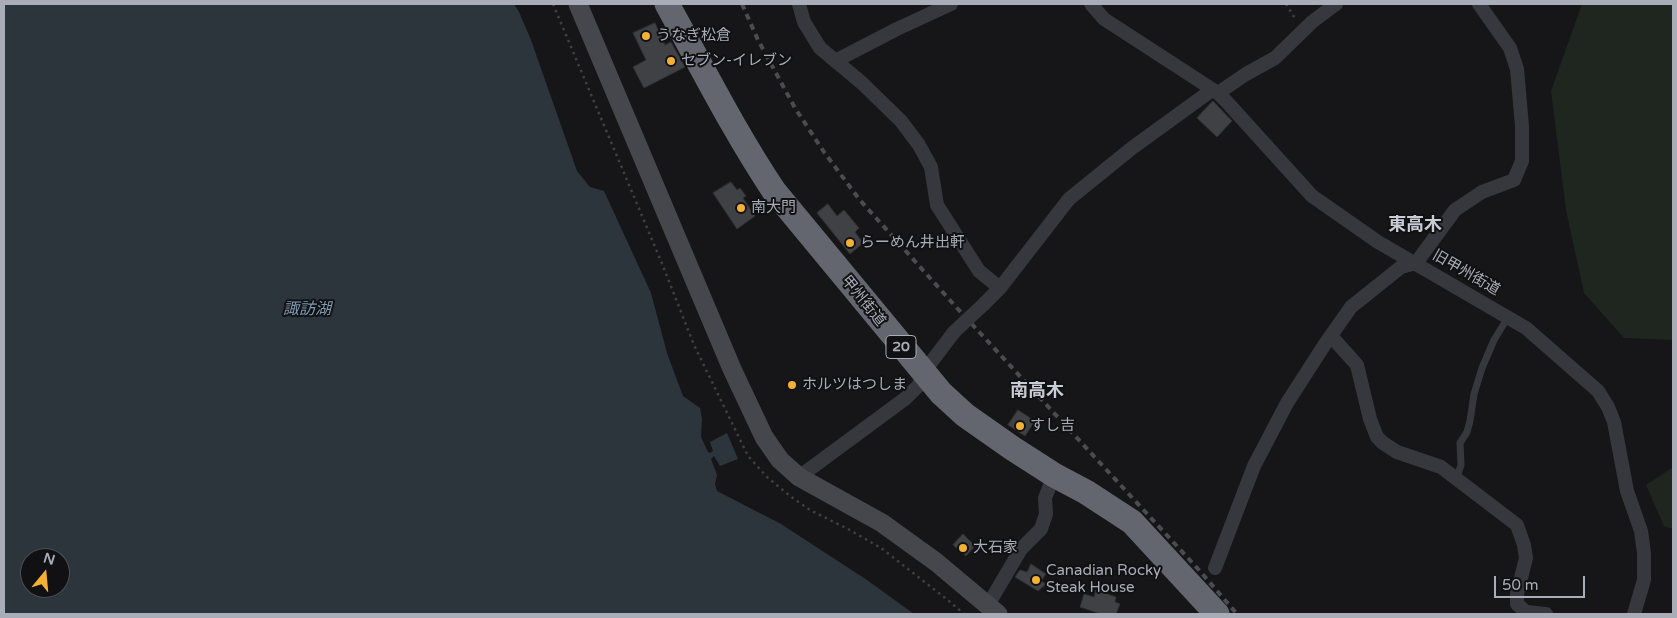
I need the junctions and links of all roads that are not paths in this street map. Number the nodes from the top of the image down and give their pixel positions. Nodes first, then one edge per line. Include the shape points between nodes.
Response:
1 (578, 4) edge
2 (667, 4) edge
3 (799, 4) edge
4 (951, 4) edge
5 (1091, 4) edge
6 (1336, 4) edge
7 (1479, 4) edge
8 (835, 61) junction
9 (1215, 92) junction
10 (1416, 263) junction
11 (1000, 288) junction
12 (1508, 317) junction
13 (1331, 336) junction
14 (923, 373) junction
15 (1054, 475) junction
16 (799, 477) junction
17 (1456, 480) junction
18 (1215, 568) dead end
19 (993, 609) edge
20 (1217, 614) edge
21 (1546, 614) edge
22 (1634, 614) edge

1 - 16 street via 732,369 764,437 780,460
2 - 14 highway, 甲州街道 / 20 via 721,104 774,191
3 - 8 street via 804,22 820,48
4 - 8 street
5 - 9 street, 旧甲州街道 via 1104,19
6 - 9 street via 1275,58
7 - 10 street via 1510,48 1517,69 1522,161 1514,180 1482,192 1454,210
8 - 11 street via 862,83 919,145 931,167 937,205 978,271
9 - 10 street, 旧甲州街道 via 1312,196 1378,242
9 - 11 street via 1132,148 1069,199
10 - 12 street, 旧甲州街道
10 - 13 street via 1401,267 1351,307
11 - 14 street, bridge via 954,332
12 - 17 lane via 1482,368 1470,421 1460,443 1461,465
12 - 22 street, 旧甲州街道 via 1573,368 1598,391 1608,407 1628,491 1642,532 1644,580
13 - 17 street via 1357,365 1370,419 1383,444 1441,467
13 - 18 street via 1287,403 1254,466
14 - 15 highway, 甲州街道 / 20 via 965,415
14 - 16 street via 919,385 906,398
15 - 19 street via 1045,498 1046,514 1041,528 1021,549
15 - 20 highway, 甲州街道 / 20 via 1132,522
16 - 19 street via 882,524 936,562
17 - 21 street via 1517,525 1526,558 1517,604 1526,612

